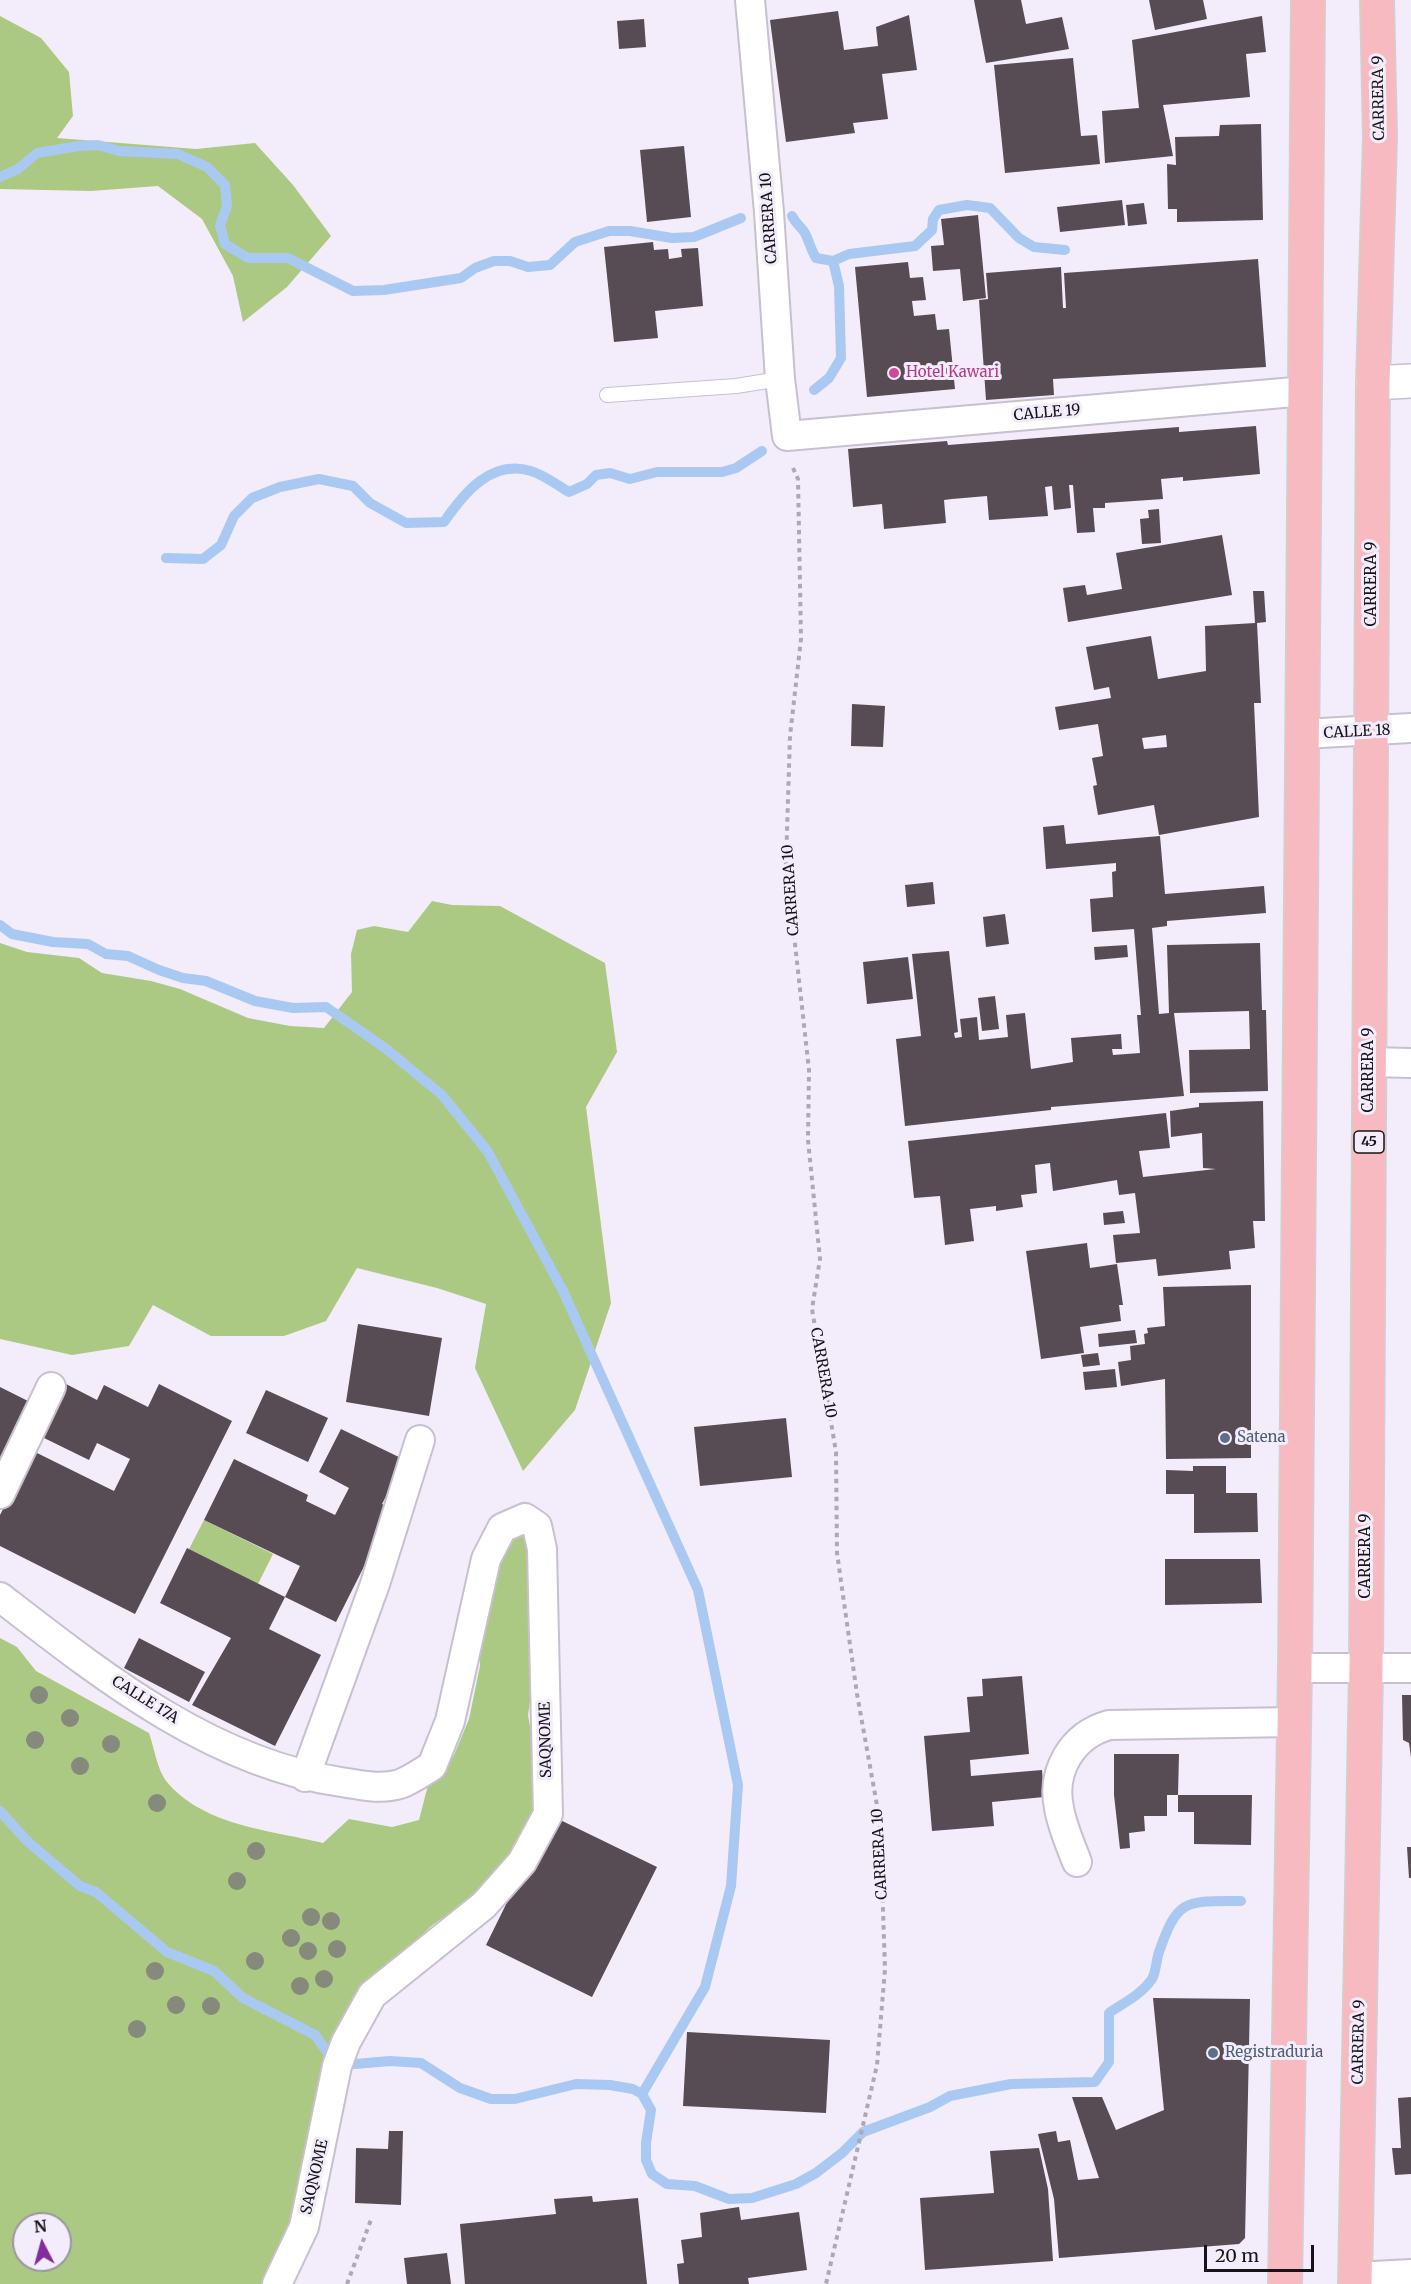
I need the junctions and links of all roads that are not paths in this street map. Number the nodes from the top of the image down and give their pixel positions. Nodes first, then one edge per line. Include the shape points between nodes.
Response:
1 (750, 0) edge
2 (1308, 0) edge
3 (1377, 0) edge
4 (780, 379) junction
5 (1411, 381) edge
6 (1373, 383) junction
7 (1306, 391) junction
8 (607, 395) dead end
9 (787, 436) joint
10 (1411, 728) edge
11 (1372, 732) junction
12 (1303, 734) junction
13 (1369, 1062) junction
14 (1411, 1063) edge
15 (51, 1387) dead end
16 (420, 1440) dead end
17 (0, 1494) edge
18 (0, 1597) edge
19 (1295, 1668) junction
20 (1366, 1668) junction
21 (1411, 1668) edge
22 (1294, 1722) junction
23 (305, 1777) junction
24 (1077, 1862) dead end
25 (1411, 2274) edge
26 (1355, 2281) edge
27 (277, 2284) edge
28 (1285, 2284) edge

1 - 4 street, CARRERA 10
2 - 7 highway
3 - 6 highway, CARRERA 9 / 45 via 1380,137
4 - 8 lane
4 - 9 street, CARRERA 10
5 - 6 street
6 - 11 highway, CARRERA 9 / 45
7 - 9 street, CALLE 19
7 - 12 highway
10 - 11 street, CALLE 18
11 - 12 street, CALLE 18
11 - 13 highway, CARRERA 9 / 45
12 - 19 highway
13 - 14 street
13 - 20 highway, CARRERA 9 / 45
15 - 17 street
16 - 23 street via 375,1584
18 - 23 street, CALLE 17A via 77,1657 163,1713 261,1764
19 - 20 street
19 - 22 highway
20 - 21 street
20 - 26 highway, CARRERA 9 / 45
22 - 24 street via 1109,1725 1077,1740 1066,1758 1057,1791
22 - 28 highway
23 - 27 street, SAQNOME via 371,1787 399,1784 432,1766 450,1721 486,1559 502,1528 525,1518 537,1526 542,1550 548,1814 522,1862 492,1896 372,1995 341,2054 304,2227
25 - 26 street

